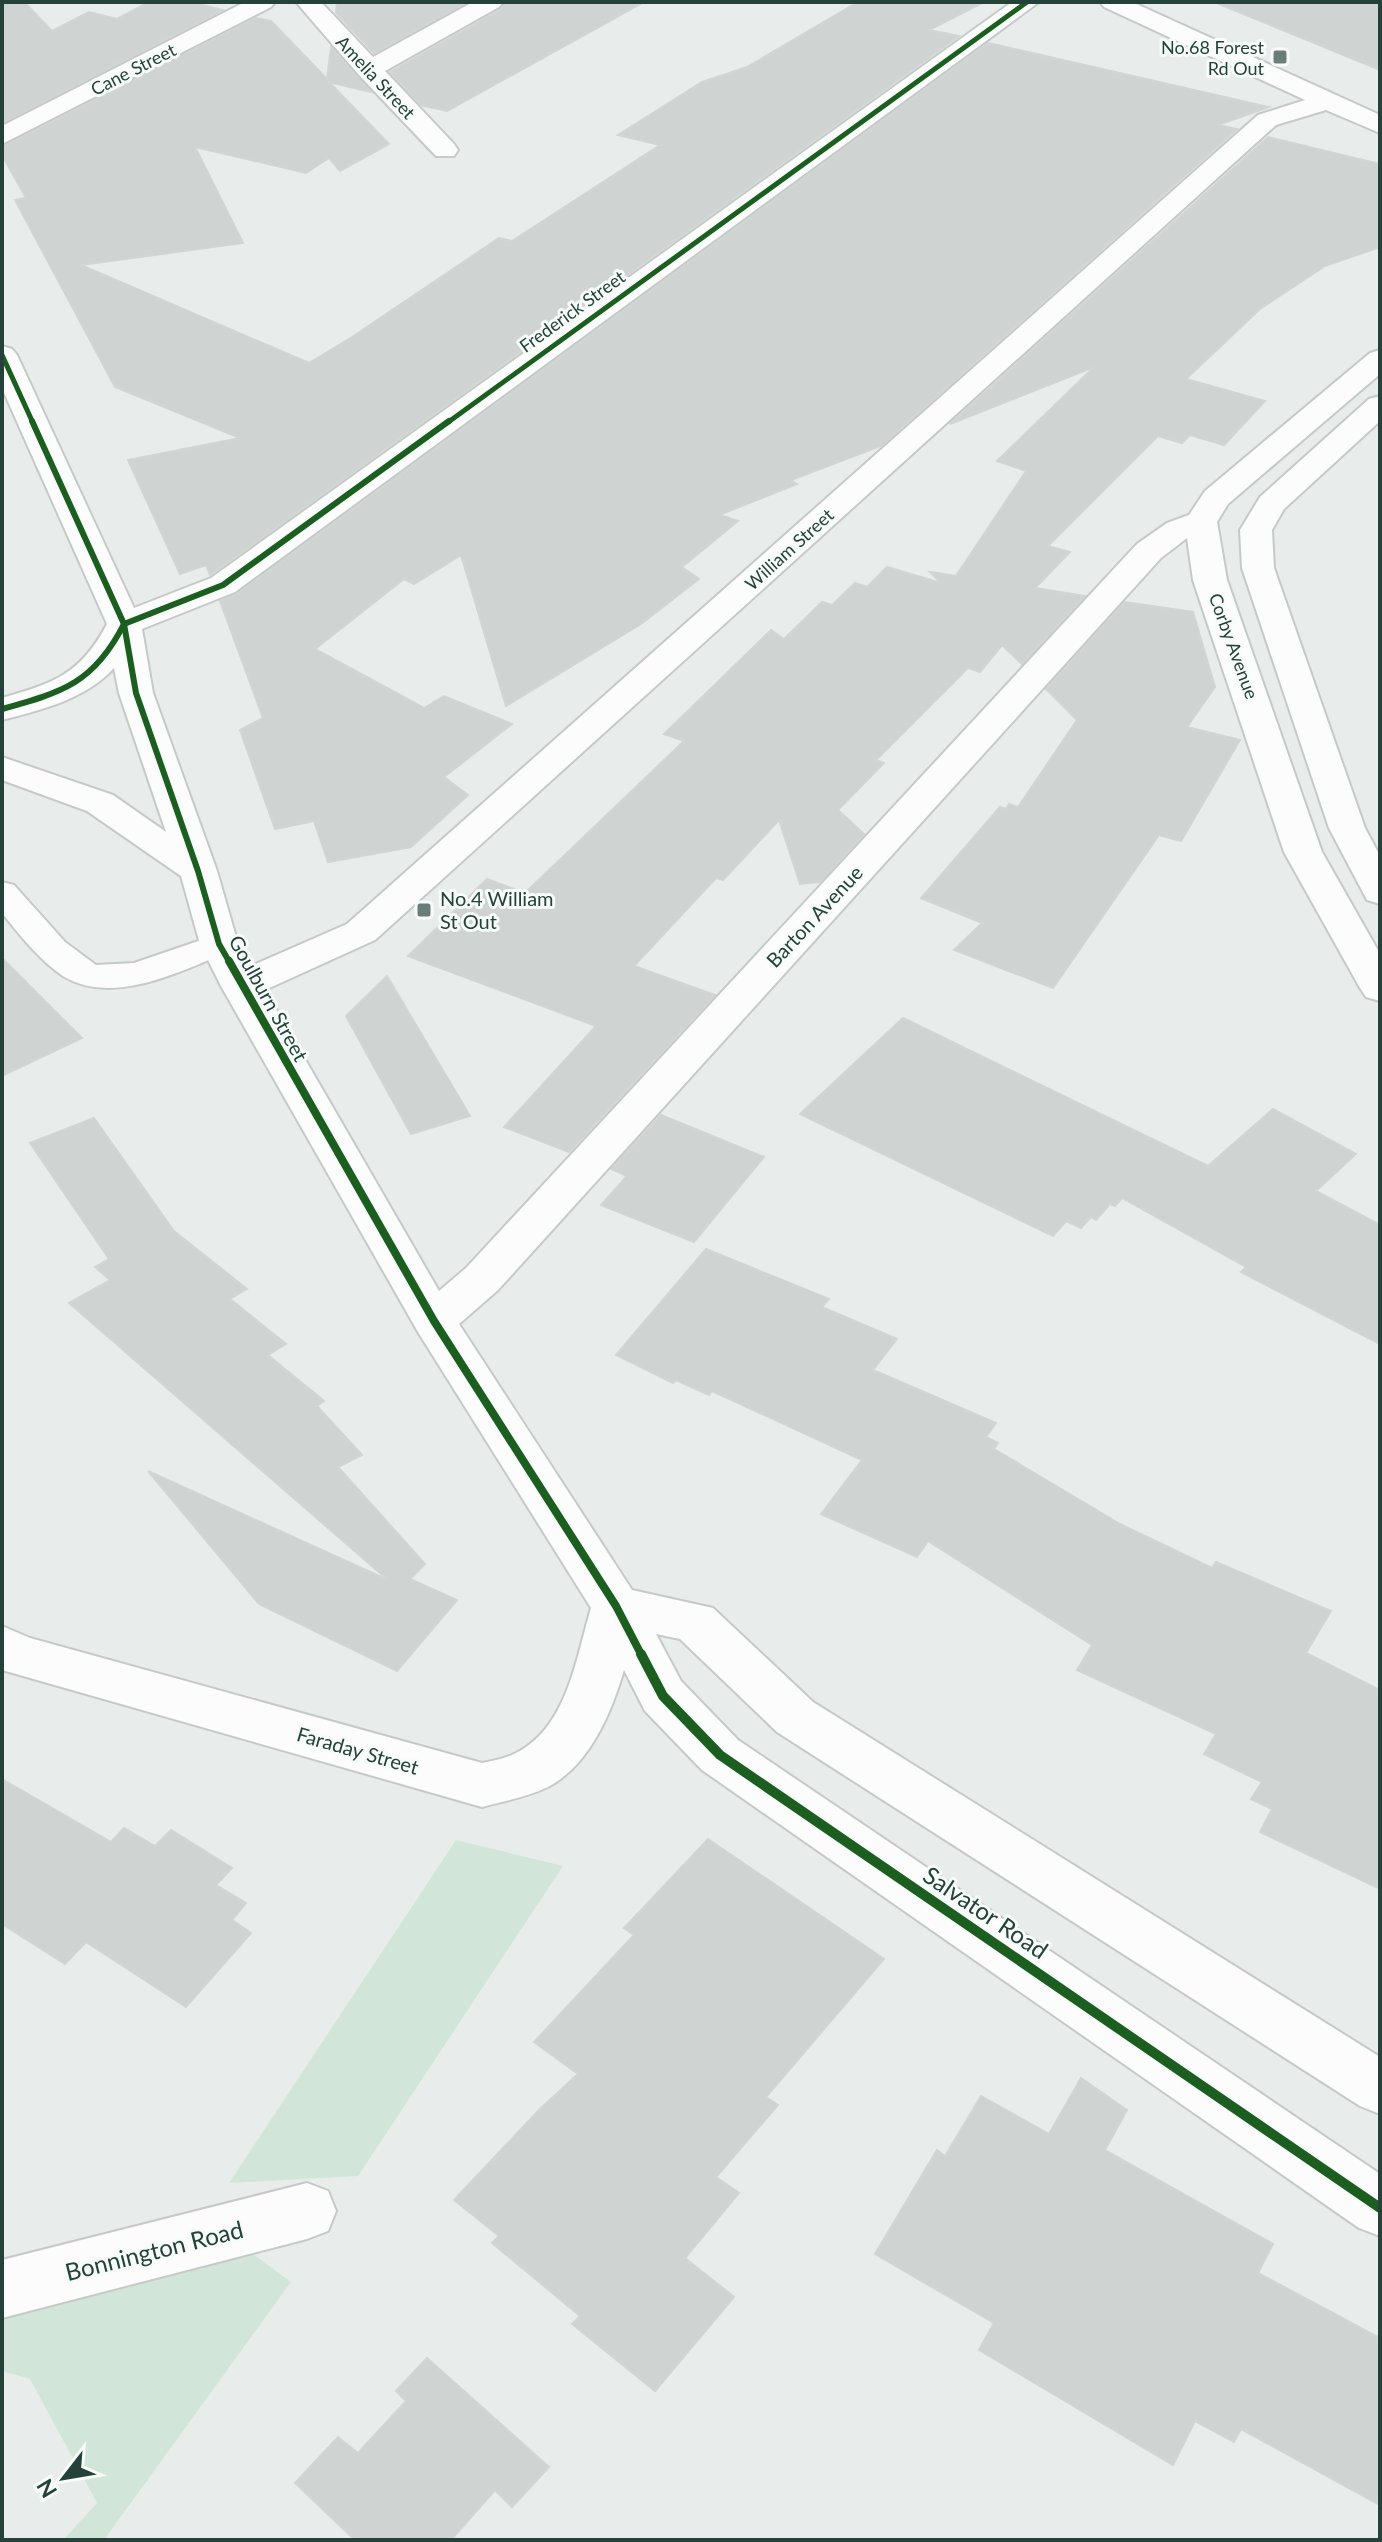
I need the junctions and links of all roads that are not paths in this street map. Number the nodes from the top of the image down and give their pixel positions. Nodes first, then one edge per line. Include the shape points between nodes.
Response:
1 (263, 2) edge
2 (308, 2) edge
3 (491, 2) edge
4 (1027, 2) edge
5 (1112, 2) edge
6 (368, 70) junction
7 (1327, 101) junction
8 (1380, 125) edge
9 (2, 136) edge
10 (445, 150) dead end
11 (2, 355) edge
12 (1380, 359) edge
13 (1380, 405) edge
14 (1201, 522) junction
15 (124, 624) junction
16 (2, 709) edge
17 (2, 768) edge
18 (198, 871) junction
19 (2, 892) edge
20 (1380, 892) edge
21 (219, 944) junction
22 (241, 986) junction
23 (1380, 988) edge
24 (434, 1321) junction
25 (616, 1606) junction
26 (6, 1655) edge
27 (1380, 2088) edge
28 (1380, 2208) edge
29 (307, 2211) dead end
30 (2, 2289) edge

1 - 9 street, Cane Street
2 - 6 street, Amelia Street
3 - 6 street
4 - 15 street, Frederick Street via 223,585
5 - 7 street
6 - 10 street, Amelia Street
7 - 8 street
7 - 22 street, William Street via 1267,120 361,932
11 - 15 street, Goulburn Street
12 - 14 street via 1216,498
13 - 20 street via 1271,504 1256,530 1258,568 1289,659 1347,828
14 - 23 street, Corby Avenue via 1210,580 1303,852
14 - 24 street, Barton Avenue via 1178,530 1149,551 482,1279
15 - 16 street via 105,659 85,676
15 - 18 street, Goulburn Street via 136,693
17 - 18 street via 100,803
18 - 21 street, Goulburn Street
19 - 21 lane via 54,951 86,974 121,978
21 - 22 street, Goulburn Street
22 - 24 street, Goulburn Street
24 - 25 street, Goulburn Street
25 - 26 street, Faraday Street via 586,1707 567,1742 534,1769 482,1785
25 - 27 street via 695,1622 795,1717
25 - 28 street, Salvator Road via 663,1696 720,1755
29 - 30 street, Bonnington Road

